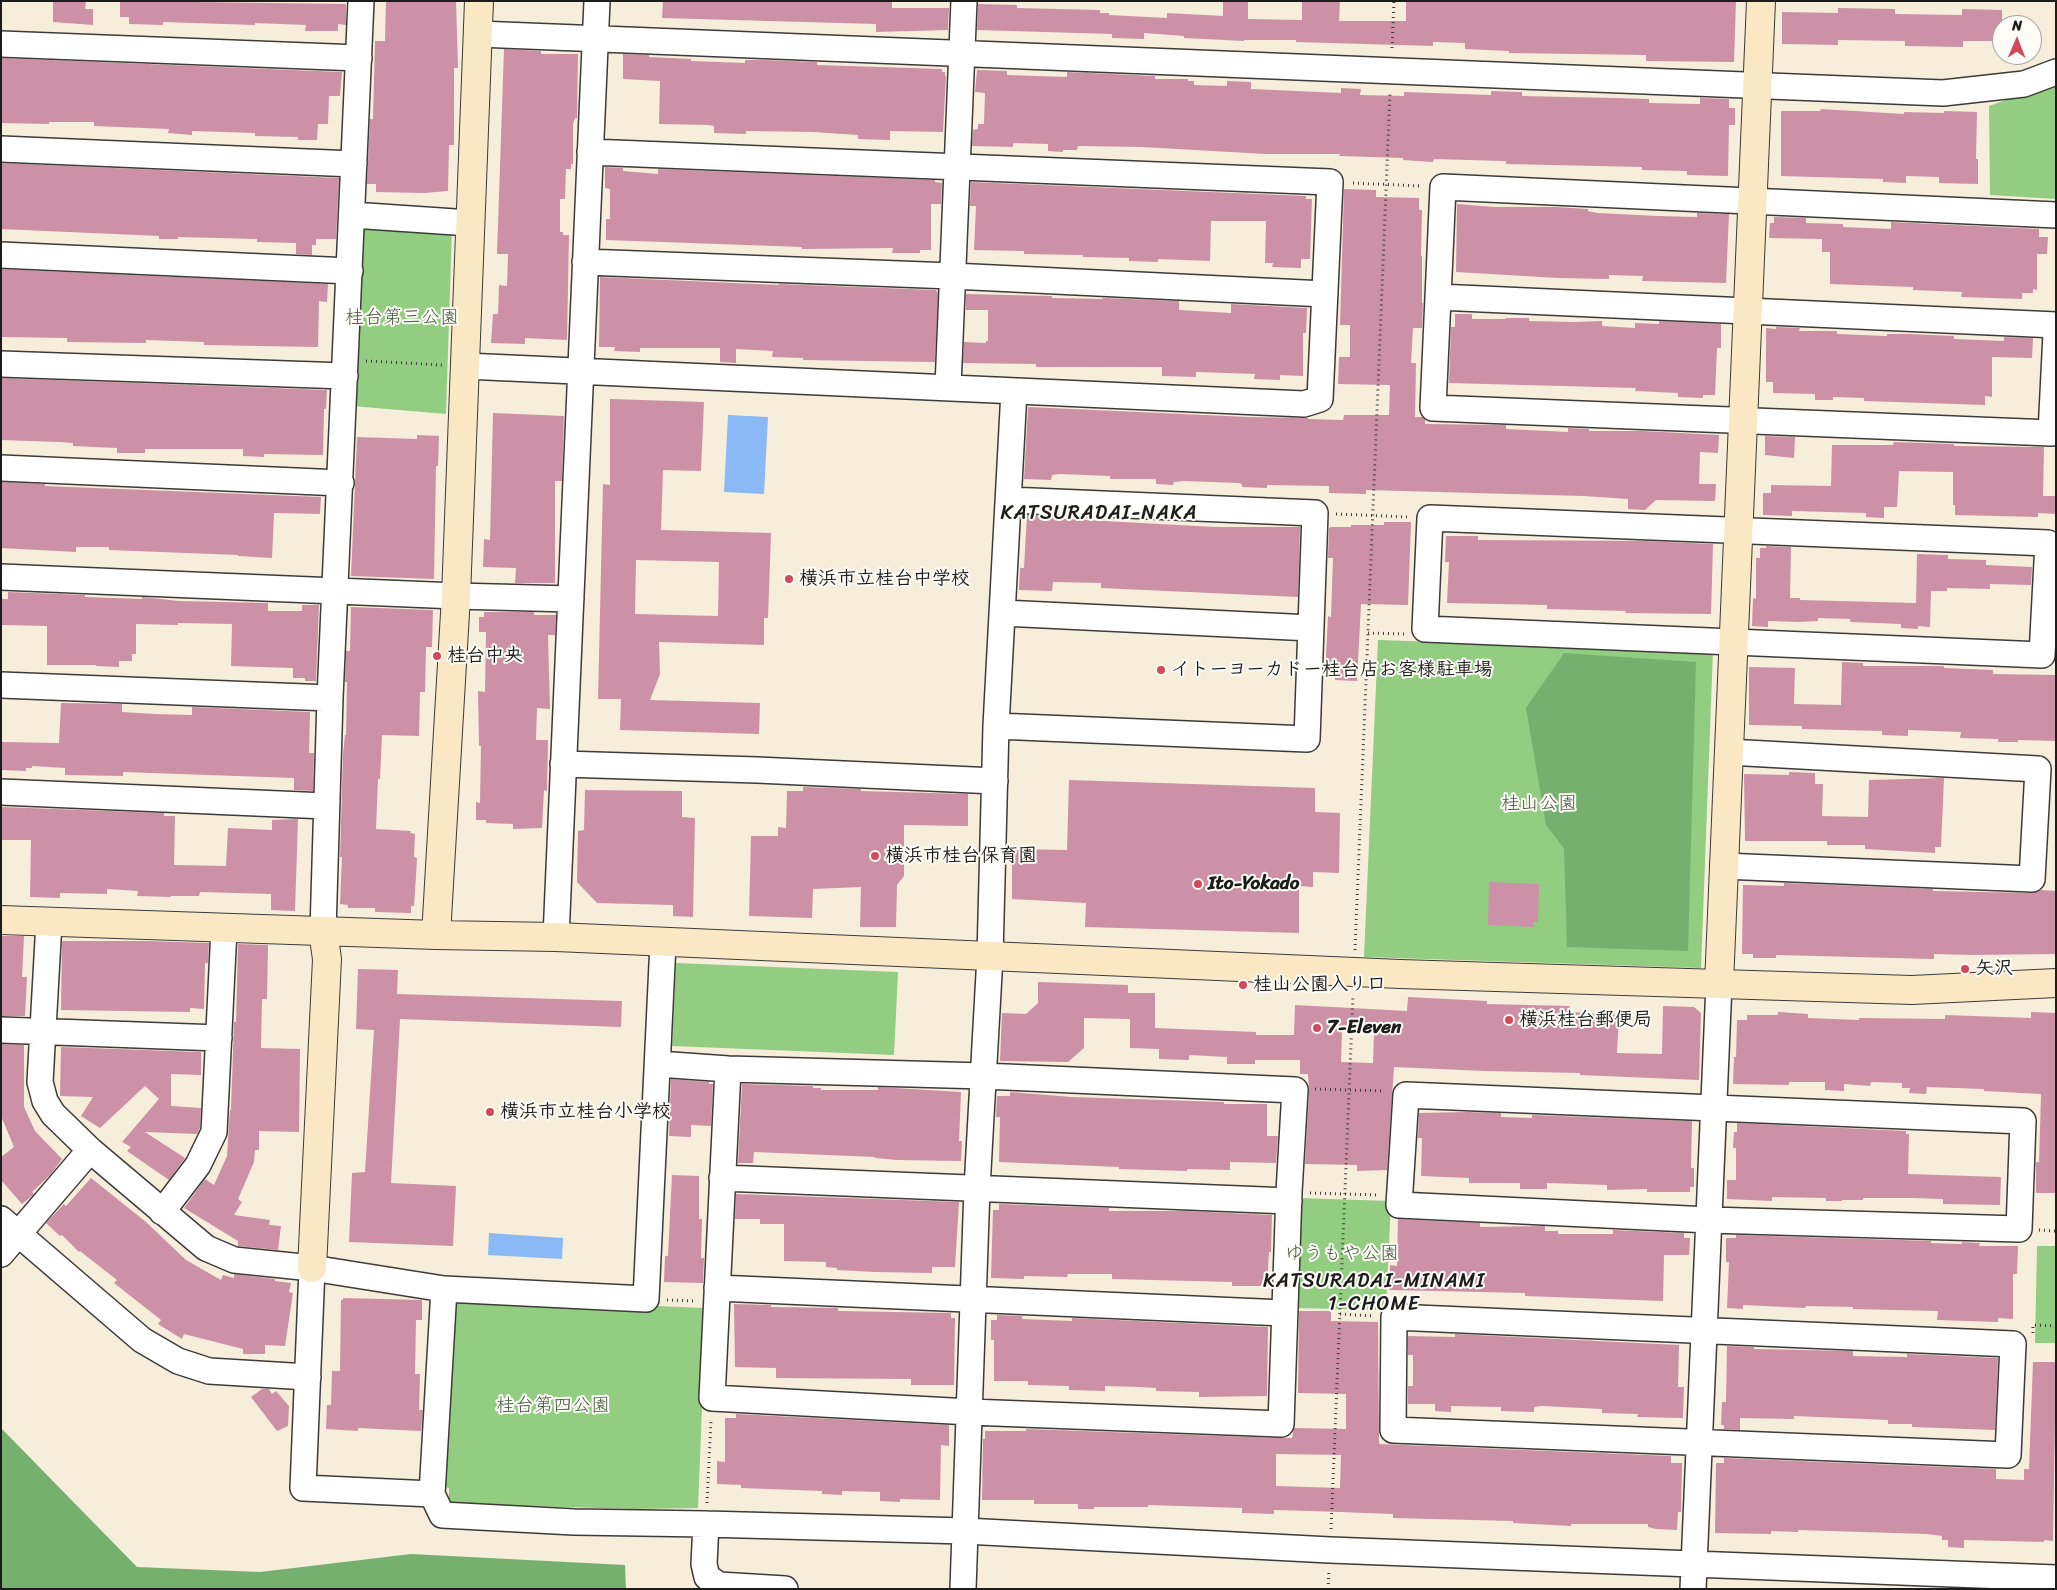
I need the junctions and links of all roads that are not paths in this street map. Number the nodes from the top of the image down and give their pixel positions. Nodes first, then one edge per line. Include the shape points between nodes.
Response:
1 (361, 1) edge
2 (479, 1) edge
3 (597, 1) edge
4 (964, 1) edge
5 (1761, 1) edge
6 (478, 34) junction
7 (595, 39) junction
8 (1, 44) edge
9 (962, 53) junction
10 (359, 58) junction
11 (2056, 72) edge
12 (1757, 86) junction
13 (1, 149) edge
14 (590, 152) junction
15 (354, 164) junction
16 (957, 167) junction
17 (1752, 199) junction
18 (352, 215) junction
19 (2056, 215) edge
20 (470, 223) junction
21 (1, 255) edge
22 (585, 262) junction
23 (350, 271) junction
24 (952, 276) junction
25 (1325, 294) junction
26 (1438, 297) junction
27 (1747, 311) junction
28 (2056, 325) edge
29 (2056, 334) edge
30 (1, 364) edge
31 (465, 366) junction
32 (346, 368) junction
33 (581, 371) junction
34 (948, 387) junction
35 (1014, 391) junction
36 (1743, 420) junction
37 (1, 468) edge
38 (341, 482) junction
39 (1008, 500) junction
40 (1738, 531) junction
41 (1, 577) edge
42 (336, 591) junction
43 (456, 596) junction
44 (571, 599) junction
45 (1003, 613) junction
46 (1311, 628) junction
47 (1733, 642) junction
48 (1, 685) edge
49 (330, 698) junction
50 (996, 726) junction
51 (1728, 752) junction
52 (563, 764) junction
53 (995, 781) junction
54 (1, 792) edge
55 (326, 806) junction
56 (1724, 866) junction
57 (1, 920) edge
58 (49, 922) junction
59 (224, 928) junction
60 (323, 931) junction
61 (436, 935) junction
62 (556, 937) junction
63 (663, 943) junction
64 (990, 956) junction
65 (2056, 983) edge
66 (1719, 984) junction
67 (1, 1030) edge
68 (42, 1032) junction
69 (219, 1038) junction
70 (658, 1064) junction
71 (728, 1069) junction
72 (984, 1076) junction
73 (1713, 1109) junction
74 (90, 1150) junction
75 (722, 1178) junction
76 (977, 1188) junction
77 (1289, 1196) junction
78 (162, 1212) junction
79 (1709, 1220) junction
80 (10, 1227) edge
81 (1, 1254) edge
82 (312, 1268) junction
83 (444, 1290) junction
84 (717, 1295) junction
85 (973, 1300) junction
86 (1284, 1313) junction
87 (1704, 1331) junction
88 (308, 1377) junction
89 (970, 1412) junction
90 (1700, 1441) junction
91 (432, 1494) junction
92 (706, 1524) junction
93 (964, 1531) junction
94 (1694, 1564) junction
95 (2056, 1578) edge
96 (785, 1589) edge
97 (963, 1589) edge
98 (1693, 1589) edge

1 - 10 street
2 - 6 street
3 - 7 street
4 - 9 street
5 - 12 street
6 - 7 street
6 - 20 street
7 - 9 street
7 - 14 street
8 - 10 street
9 - 12 street
9 - 16 street
10 - 15 street
11 - 12 street via 2024,84 1943,93
12 - 17 street
13 - 15 street
14 - 16 street
14 - 22 street
15 - 18 street
16 - 24 street
16 - 25 street via 1330,182
17 - 19 street
17 - 26 street via 1443,187
17 - 27 street
18 - 20 street
18 - 23 street
20 - 31 street
21 - 23 street
22 - 24 street
22 - 33 street
23 - 32 street
24 - 25 street
24 - 34 street
25 - 35 street via 1320,399 1304,404
26 - 27 street
26 - 36 street via 1433,408
27 - 28 street
27 - 36 street
29 - 36 street via 2051,433
30 - 32 street
31 - 33 street
31 - 43 street
32 - 38 street
33 - 34 street
33 - 44 street
34 - 35 street
35 - 39 street
36 - 40 street
37 - 38 street
38 - 42 street
39 - 45 street
39 - 46 street via 1315,513
40 - 47 street
40 - 47 street via 1430,518 1425,629
40 - 47 street via 2048,543 2042,655
41 - 42 street
42 - 43 street
42 - 49 street
43 - 44 street
43 - 61 street
44 - 52 street
45 - 46 street
45 - 50 street
46 - 50 street via 1307,739
47 - 51 street
48 - 49 street
49 - 55 street
50 - 53 street
51 - 56 street
51 - 56 street via 2038,769 2032,879
52 - 53 street
52 - 62 street
53 - 64 street
54 - 55 street
55 - 60 street
56 - 66 street
57 - 58 street
58 - 59 street
58 - 68 street
59 - 60 street
59 - 69 street
60 - 61 street
60 - 82 street via 326,959
61 - 62 street
62 - 63 street
63 - 64 street
63 - 70 street
64 - 66 street
64 - 72 street
65 - 66 street via 1912,990
66 - 73 street
67 - 68 street
68 - 69 street
68 - 74 street via 40,1082 45,1101 53,1114
69 - 78 street via 214,1132 198,1165
70 - 71 street
70 - 83 street via 646,1299
71 - 72 street
71 - 75 street
72 - 76 street
72 - 77 street via 1295,1090
73 - 79 street
73 - 79 street via 1406,1095 1399,1196 1399,1205
73 - 79 street via 2023,1121 2019,1229
74 - 78 street
74 - 80 street
75 - 76 street
75 - 84 street
76 - 77 street
76 - 85 street
77 - 86 street
78 - 82 street via 206,1248 234,1260
79 - 87 street
80 - 81 street
80 - 88 street via 142,1340 178,1361 209,1371
82 - 83 street
82 - 88 street
83 - 91 street
84 - 85 street
84 - 89 street via 712,1398
85 - 86 street
85 - 89 street
86 - 89 street via 1281,1424
87 - 90 street
87 - 90 street via 2013,1344 2008,1455
87 - 90 street via 1394,1317 1392,1430
88 - 91 street via 303,1488
89 - 93 street
90 - 94 street
91 - 92 street via 442,1515
92 - 93 street
92 - 96 street via 704,1564 707,1577 719,1586
93 - 94 street
93 - 97 street
94 - 95 street
94 - 98 street

